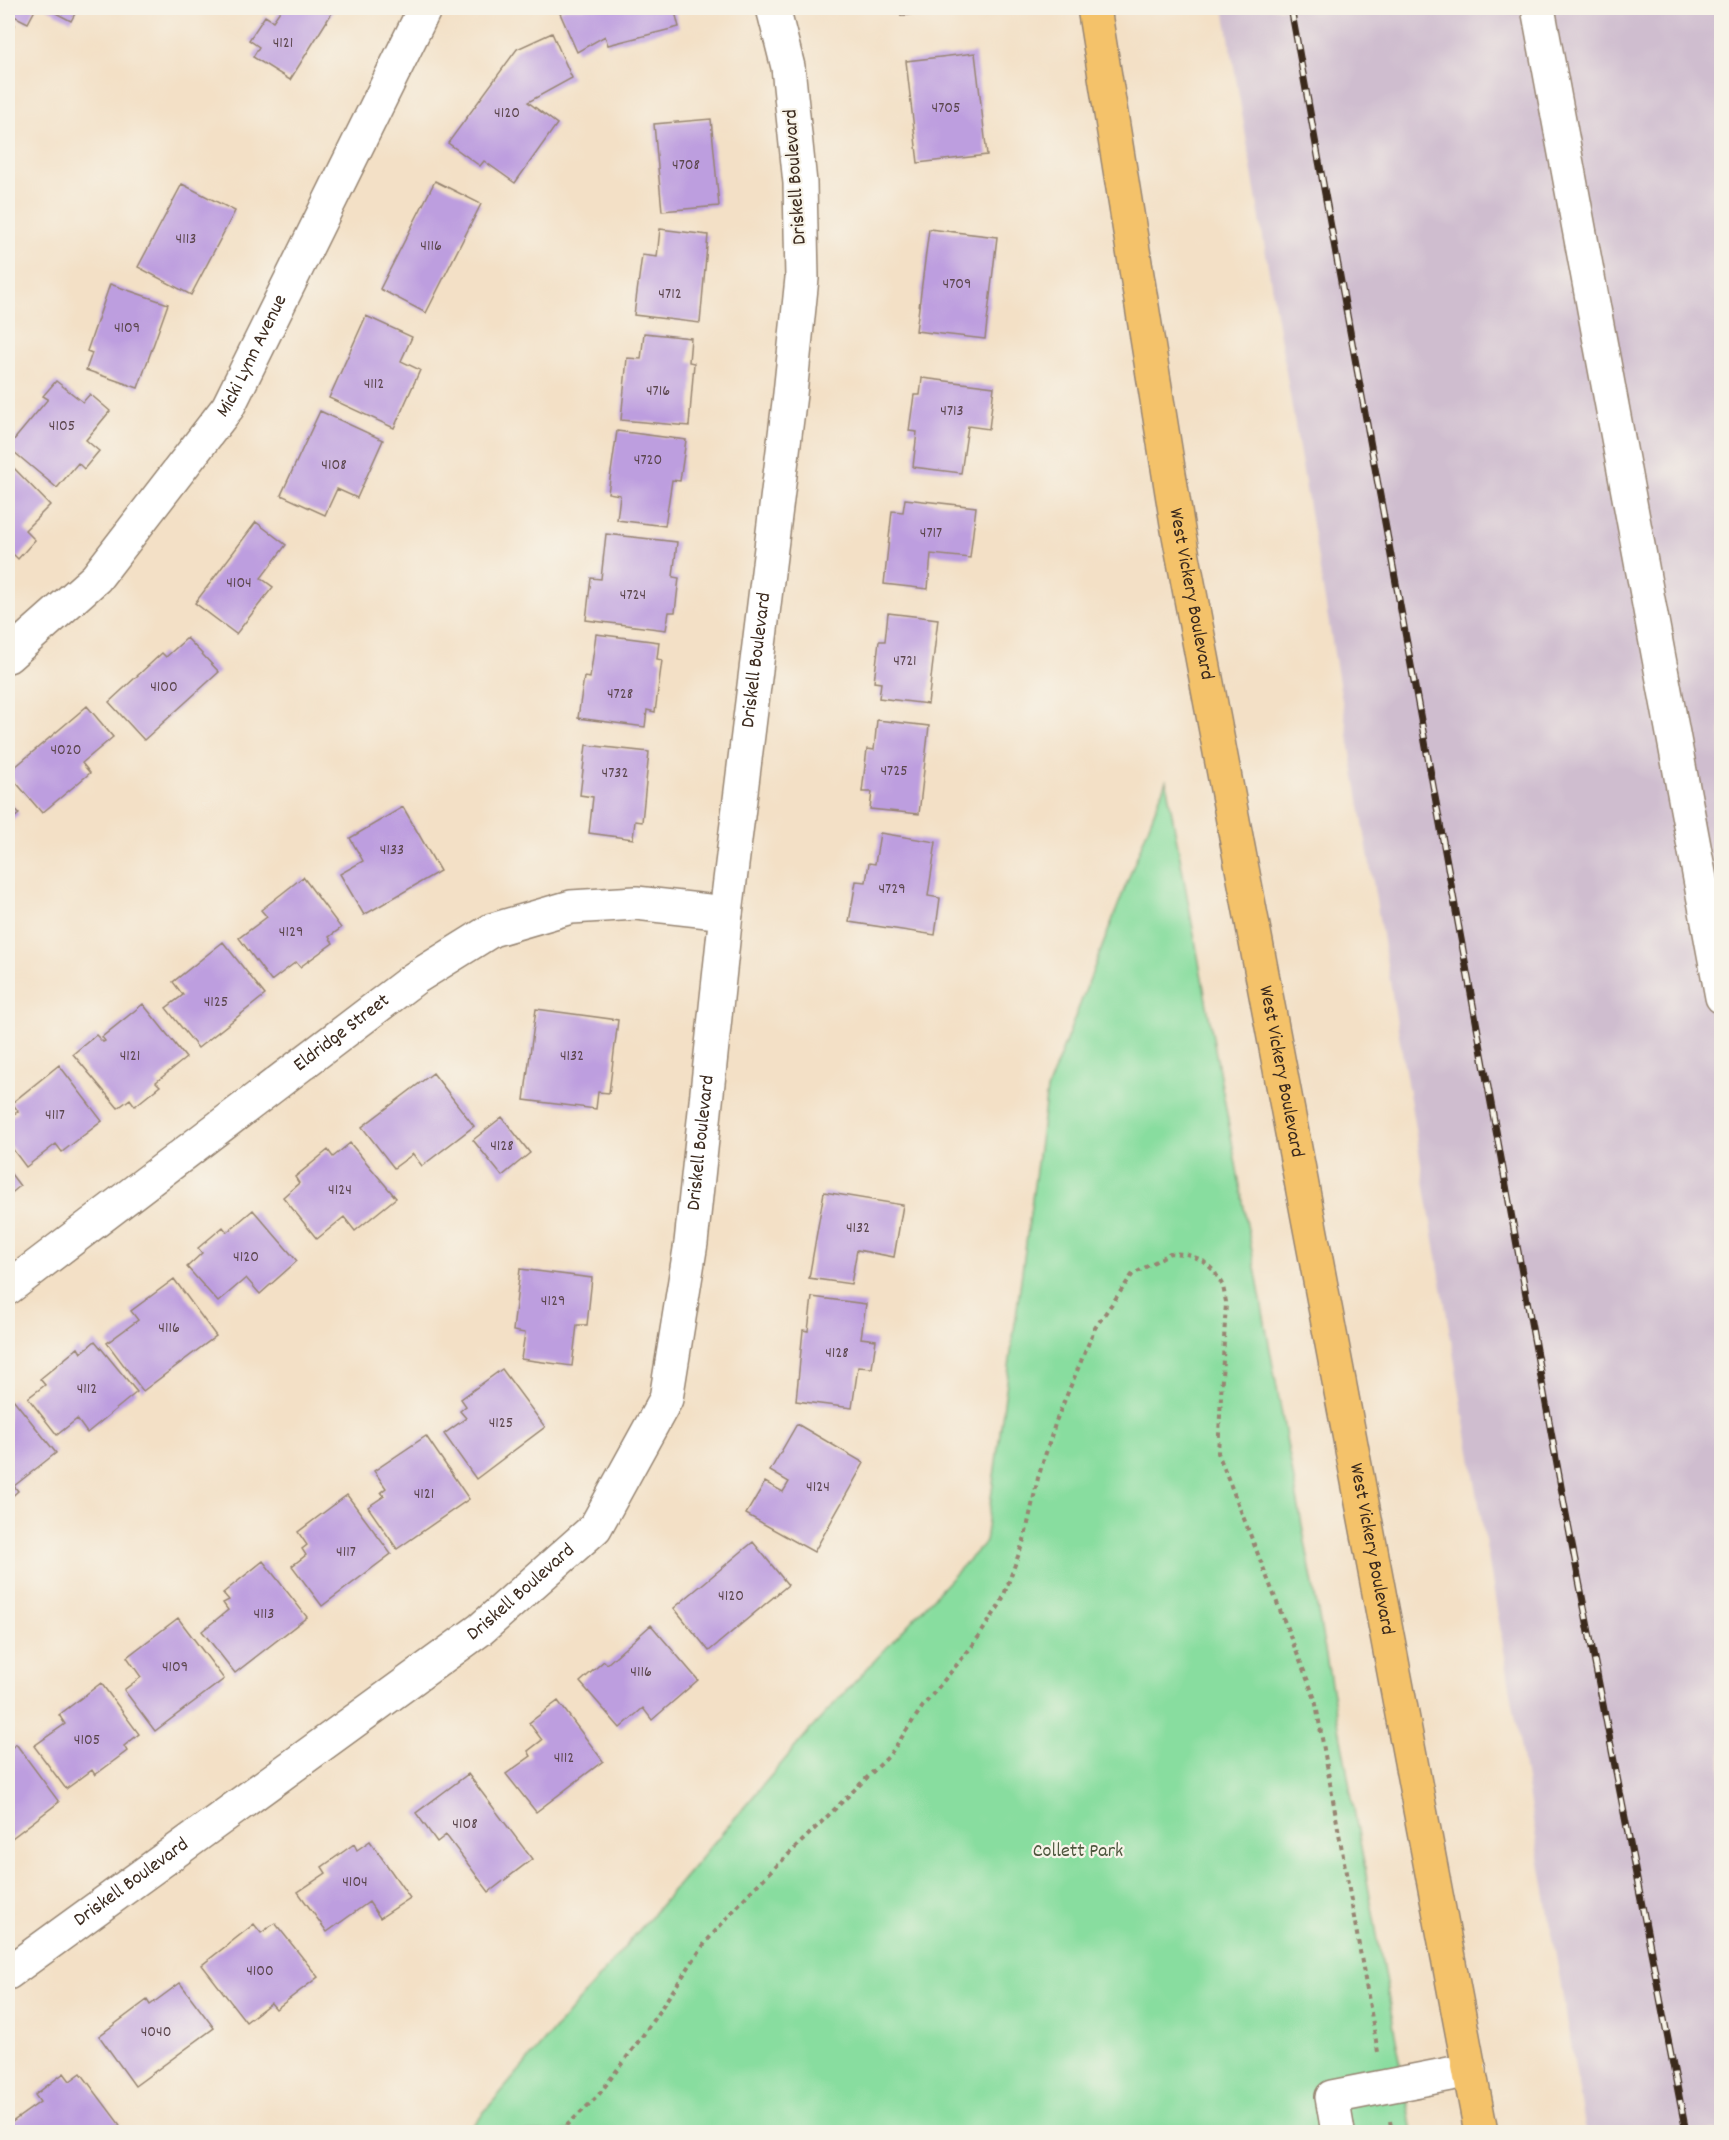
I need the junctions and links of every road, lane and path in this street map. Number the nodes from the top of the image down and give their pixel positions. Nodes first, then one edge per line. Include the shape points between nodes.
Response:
1 (425, 8) edge
2 (773, 8) edge
3 (1094, 8) edge
4 (1538, 8) edge
5 (8, 656) edge
6 (726, 913) junction
7 (1722, 997) edge
8 (8, 1288) edge
9 (8, 1973) edge
10 (1470, 2070) junction
11 (1384, 2085) junction
12 (560, 2133) edge
13 (1338, 2133) edge
14 (1392, 2133) edge
15 (1481, 2133) edge

1 - 5 street, Micki Lynn Avenue via 228,406 96,578
2 - 6 street, Driskell Boulevard via 788,66 800,183 802,278
3 - 10 main road, West Vickery Boulevard via 1178,530
4 - 7 street
6 - 8 street, Eldridge Street via 636,903 571,907 492,930 415,978
6 - 9 street, Driskell Boulevard via 691,1243 666,1399 595,1528 482,1629
10 - 11 street
10 - 15 main road, West Vickery Boulevard
11 - 12 path via 1315,1699 1218,1453 1226,1302 1223,1286 1202,1260 1170,1254 1132,1275 1095,1328 1056,1421 1025,1537 1001,1603 973,1646 923,1706 889,1756 748,1894 705,1943 597,2097
11 - 13 street via 1332,2097
11 - 14 path

